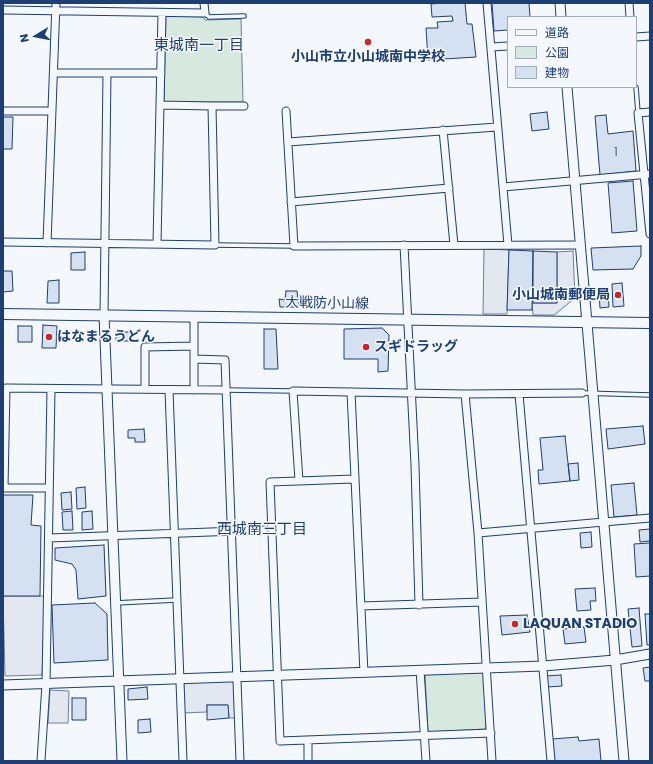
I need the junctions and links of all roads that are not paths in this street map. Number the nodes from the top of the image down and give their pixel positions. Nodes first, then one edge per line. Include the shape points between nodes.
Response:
1 (56, 3) edge
2 (204, 3) edge
3 (487, 3) edge
4 (560, 3) edge
5 (629, 3) edge
6 (3, 10) edge
7 (56, 12) junction
8 (162, 13) junction
9 (205, 13) junction
10 (244, 16) dead end
11 (561, 16) edge
12 (630, 16) edge
13 (650, 36) edge
14 (637, 37) edge
15 (507, 46) edge
16 (491, 47) junction
17 (54, 73) junction
18 (107, 73) junction
19 (161, 73) junction
20 (567, 88) edge
21 (636, 88) edge
22 (160, 106) junction
23 (212, 106) junction
24 (244, 106) dead end
25 (3, 111) edge
26 (52, 111) junction
27 (286, 111) dead end
28 (650, 112) edge
29 (638, 113) junction
30 (497, 127) junction
31 (443, 130) junction
32 (288, 142) junction
33 (647, 175) edge
34 (574, 181) junction
35 (503, 187) junction
36 (449, 188) junction
37 (291, 202) junction
38 (650, 234) edge
39 (3, 242) edge
40 (47, 242) junction
41 (157, 243) junction
42 (104, 244) junction
43 (404, 245) junction
44 (454, 245) junction
45 (508, 245) junction
46 (581, 245) junction
47 (215, 246) junction
48 (294, 246) junction
49 (3, 314) edge
50 (104, 315) junction
51 (194, 317) junction
52 (408, 320) junction
53 (586, 322) junction
54 (650, 323) edge
55 (194, 346) junction
56 (194, 359) junction
57 (106, 388) junction
58 (51, 389) junction
59 (145, 389) junction
60 (169, 390) junction
61 (194, 390) junction
62 (225, 390) junction
63 (293, 390) junction
64 (351, 392) junction
65 (411, 393) junction
66 (587, 393) junction
67 (465, 394) junction
68 (519, 394) junction
69 (650, 395) edge
70 (354, 479) junction
71 (299, 481) junction
72 (49, 488) junction
73 (650, 518) edge
74 (603, 522) junction
75 (532, 528) junction
76 (264, 530) dead end
77 (231, 531) junction
78 (478, 533) junction
79 (173, 534) junction
80 (112, 536) junction
81 (48, 538) junction
82 (176, 600) junction
83 (482, 602) junction
84 (115, 603) junction
85 (419, 605) junction
86 (361, 606) junction
87 (650, 654) edge
88 (615, 660) junction
89 (543, 666) junction
90 (486, 668) junction
91 (420, 670) junction
92 (364, 673) junction
93 (278, 675) junction
94 (180, 678) junction
95 (236, 678) junction
96 (118, 681) junction
97 (46, 684) junction
98 (3, 685) edge
99 (491, 733) junction
100 (424, 736) junction
101 (308, 740) junction
102 (41, 761) edge
103 (122, 761) edge
104 (183, 761) edge
105 (240, 761) edge
106 (308, 761) edge
107 (426, 761) edge
108 (492, 761) edge
109 (551, 761) edge
110 (624, 761) edge

1 - 7 street
2 - 9 street
3 - 16 street
4 - 11 street
5 - 12 street
6 - 7 street
7 - 8 street
7 - 17 street
8 - 9 street
8 - 19 street
9 - 10 lane via 208,17
13 - 14 street
15 - 16 street
16 - 30 street
17 - 18 street
17 - 26 street
18 - 19 street
18 - 42 street
19 - 22 street
20 - 34 street
21 - 29 lane
22 - 23 street
22 - 41 street
23 - 24 street
23 - 47 street
25 - 26 street
26 - 40 street
27 - 32 street
28 - 29 street
29 - 33 street
30 - 31 street
30 - 35 street
31 - 32 street
31 - 36 street
32 - 37 street
33 - 34 street
33 - 38 street
34 - 35 street
34 - 46 street
35 - 45 street
36 - 37 street
36 - 44 street
37 - 48 street
39 - 40 street
40 - 42 street
41 - 42 street
41 - 47 street
42 - 50 street
43 - 44 street
43 - 48 street
43 - 52 street
44 - 45 street
45 - 46 street
46 - 53 street
47 - 48 lane
49 - 50 main road, 大戦防小山線
50 - 51 main road, 大戦防小山線
50 - 57 street
51 - 52 main road, 大戦防小山線
51 - 55 street
52 - 53 main road, 大戦防小山線
52 - 65 street
53 - 54 main road, 大戦防小山線
53 - 66 street
55 - 56 street
55 - 59 street via 145,347
56 - 61 street
56 - 62 street via 225,360
57 - 58 street
57 - 59 street
57 - 80 street
58 - 72 street
58 - 72 street via 6,388 4,488
59 - 60 street
60 - 61 street
60 - 79 street
61 - 62 street
62 - 63 lane
62 - 77 street
63 - 64 street
63 - 71 street
64 - 65 street
64 - 70 street
65 - 67 street
65 - 85 street
66 - 68 street
66 - 69 lane
66 - 74 street
67 - 68 street
67 - 78 street
68 - 75 street
70 - 71 street
70 - 86 street
71 - 93 street via 270,482
72 - 81 street
73 - 74 street
74 - 75 street
74 - 88 street
75 - 78 street
75 - 89 street
76 - 77 street
77 - 79 street
77 - 95 street
78 - 83 street
79 - 80 street
79 - 82 street
80 - 81 street
80 - 84 street
81 - 97 street
82 - 84 lane
82 - 94 street
83 - 85 street
83 - 90 street
84 - 96 street
85 - 86 street
86 - 92 street
87 - 88 street
88 - 89 street
88 - 110 street
89 - 90 street
89 - 109 street
90 - 91 street
90 - 99 street
91 - 92 street
91 - 100 street
92 - 93 street
93 - 95 street
93 - 101 street via 280,741
94 - 95 street
94 - 96 street
94 - 104 street
95 - 105 street
96 - 97 street
96 - 103 street
97 - 98 street
97 - 102 street
99 - 100 street
99 - 108 street
100 - 101 street
100 - 107 street
101 - 106 street

